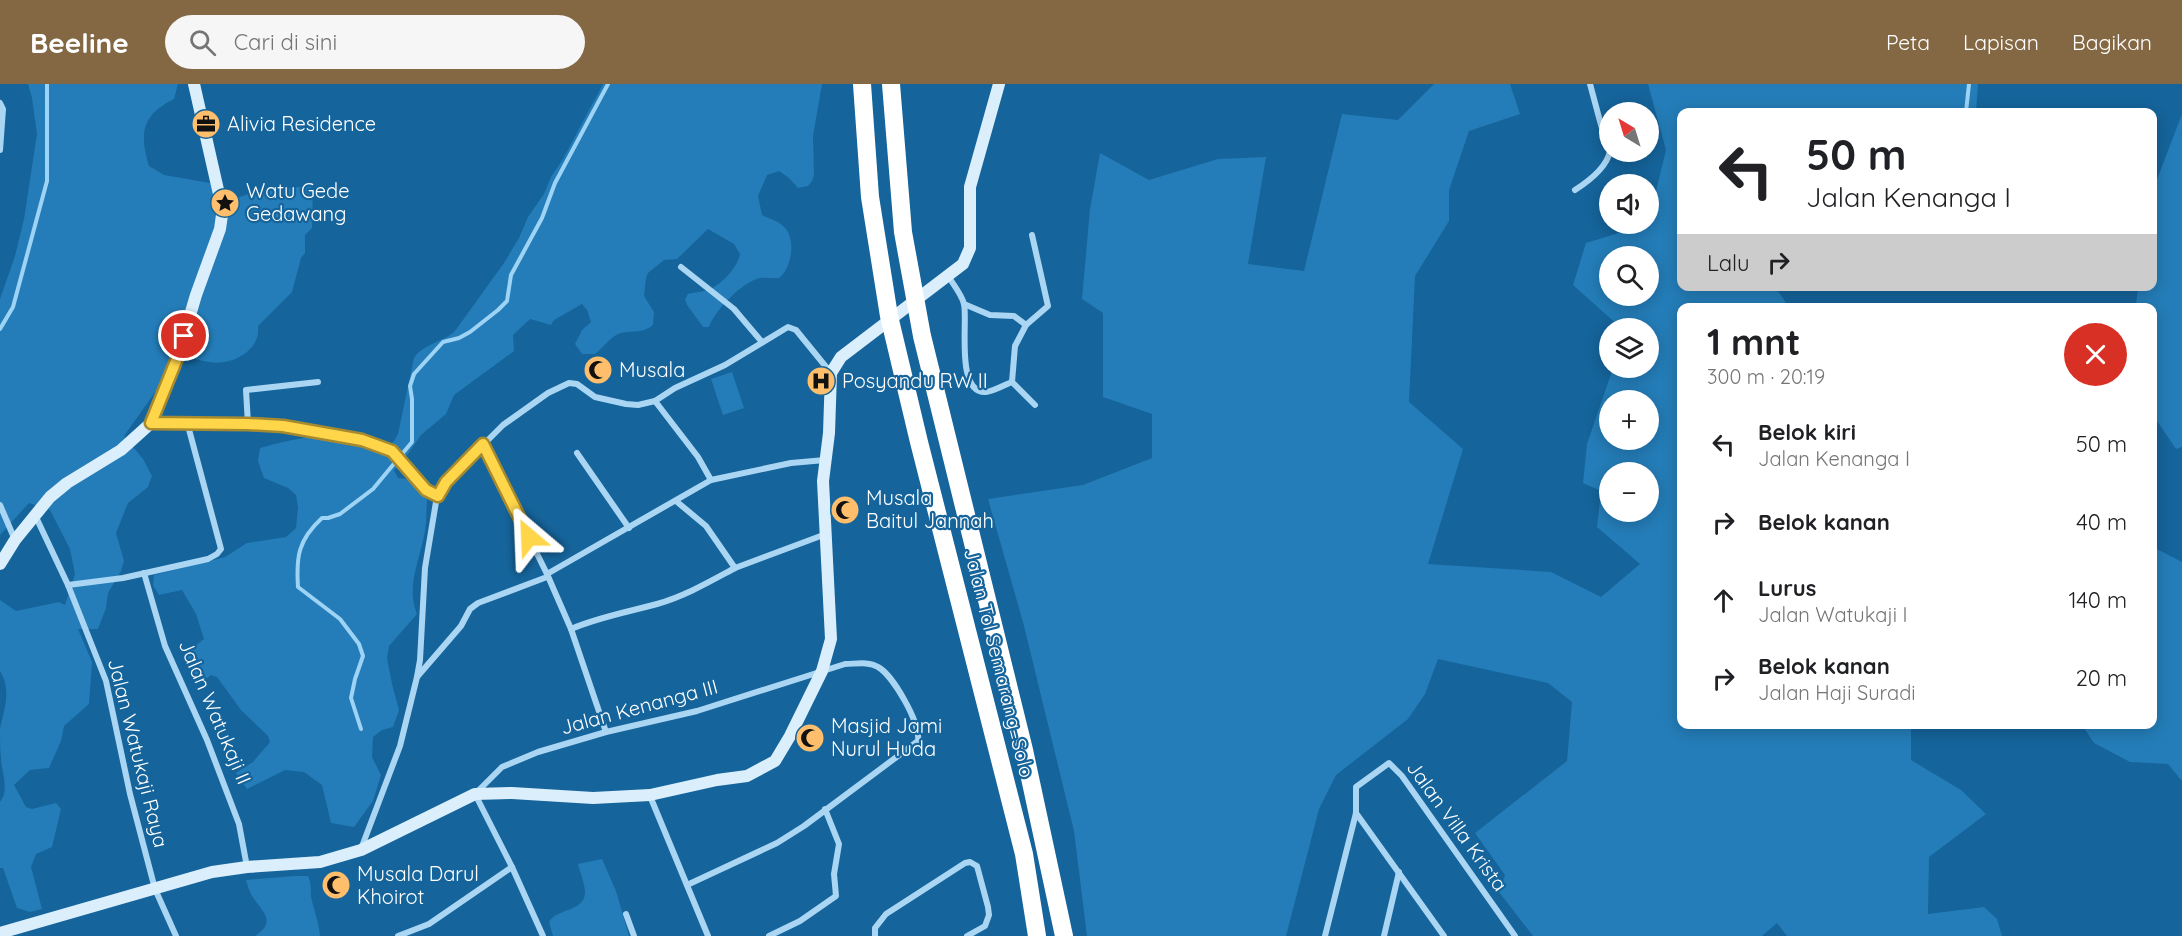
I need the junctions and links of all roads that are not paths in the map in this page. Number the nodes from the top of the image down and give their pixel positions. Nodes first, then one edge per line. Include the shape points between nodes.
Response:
1 (194, 84) edge
2 (862, 84) edge
3 (891, 84) edge
4 (999, 84) edge
5 (1590, 84) edge
6 (0, 104) edge
7 (1599, 118) edge
8 (0, 150) edge
9 (1605, 162) edge
10 (1575, 189) dead end
11 (1032, 235) dead end
12 (681, 267) dead end
13 (944, 279) junction
14 (964, 304) junction
15 (1026, 325) junction
16 (762, 342) junction
17 (831, 373) junction
18 (318, 382) dead end
19 (1012, 382) junction
20 (655, 401) junction
21 (1035, 405) dead end
22 (187, 422) junction
23 (151, 423) junction
24 (248, 424) junction
25 (483, 444) junction
26 (577, 453) dead end
27 (825, 460) junction
28 (711, 480) junction
29 (438, 496) junction
30 (675, 501) junction
31 (0, 505) edge
32 (34, 515) junction
33 (629, 528) junction
34 (826, 534) junction
35 (15, 540) junction
36 (0, 564) edge
37 (735, 568) junction
38 (144, 573) junction
39 (547, 576) junction
40 (68, 585) junction
41 (571, 629) junction
42 (822, 670) junction
43 (417, 677) junction
44 (606, 732) junction
45 (475, 794) junction
46 (650, 795) junction
47 (825, 809) junction
48 (1356, 813) junction
49 (361, 850) junction
50 (247, 867) junction
51 (512, 867) junction
52 (1399, 872) junction
53 (687, 885) junction
54 (155, 889) junction
55 (626, 914) dead end
56 (8, 933) edge
57 (176, 936) edge
58 (398, 936) edge
59 (543, 936) edge
60 (634, 936) edge
61 (708, 936) edge
62 (769, 936) edge
63 (875, 936) edge
64 (967, 936) edge
65 (1037, 936) edge
66 (1064, 936) edge
67 (1325, 936) edge
68 (1384, 936) edge
69 (1444, 936) edge
70 (1515, 936) edge

1 - 23 street via 222,222 178,356
2 - 65 highway, Jalan Tol Semarang–Solo via 870,197 889,316 1024,854
3 - 66 highway, Jalan Tol Semarang–Solo via 903,232 922,336 1024,750
4 - 13 street via 970,187 970,248 963,264
5 - 7 street
6 - 8 street
9 - 10 street
11 - 15 street via 1048,306
12 - 16 street via 734,309
13 - 14 street
13 - 17 street via 841,357
14 - 15 street via 990,315 1014,316
14 - 19 street via 963,351 971,383 987,392
15 - 19 street via 1015,346
16 - 17 street via 792,327
16 - 20 street
17 - 27 street
18 - 24 street via 246,390
19 - 21 street
20 - 25 street via 626,404 595,397 569,383 548,393
20 - 28 street
22 - 23 street
22 - 24 street
22 - 38 street via 221,549 208,559
23 - 32 street via 121,450 58,490
24 - 29 street via 345,436 392,451 426,490
25 - 29 street via 446,482
25 - 39 street
26 - 33 street
27 - 28 street
27 - 34 street
28 - 30 street
29 - 43 street via 425,568
30 - 33 street
30 - 37 street via 706,526
31 - 35 street
32 - 35 street
32 - 40 street, Jalan Watukaji Raya
33 - 39 street
34 - 37 street
34 - 42 street via 831,639
35 - 36 street
37 - 41 street via 697,590
38 - 40 street
38 - 50 street, Jalan Watukaji II via 165,646 239,825
39 - 41 street
39 - 43 street via 470,609 461,626
40 - 54 street, Jalan Watukaji Raya via 106,681
41 - 44 street
42 - 44 street, Jalan Kenanga III via 697,711
42 - 46 street via 775,761 747,776
42 - 47 street, Jalan Kenanga III via 845,664 878,666 909,708 919,732 918,741 910,749
43 - 49 street via 400,747
44 - 45 street, Jalan Kenanga III via 502,766
45 - 46 street via 593,798
45 - 49 street
45 - 51 street
46 - 53 street
47 - 53 street via 777,843
47 - 62 street via 839,844 834,874 836,896 800,921
48 - 52 street
48 - 67 street, Jalan Villa Krista
48 - 70 street, Jalan Villa Krista via 1356,787 1389,763 1396,768
49 - 50 street via 320,862
50 - 54 street via 212,872
51 - 58 street via 429,924
51 - 59 street
52 - 68 street
52 - 69 street
53 - 61 street
54 - 56 street
54 - 57 street, Jalan Watukaji Raya
55 - 60 street
63 - 64 street via 875,928 886,914 970,862 977,866 989,915 985,926

